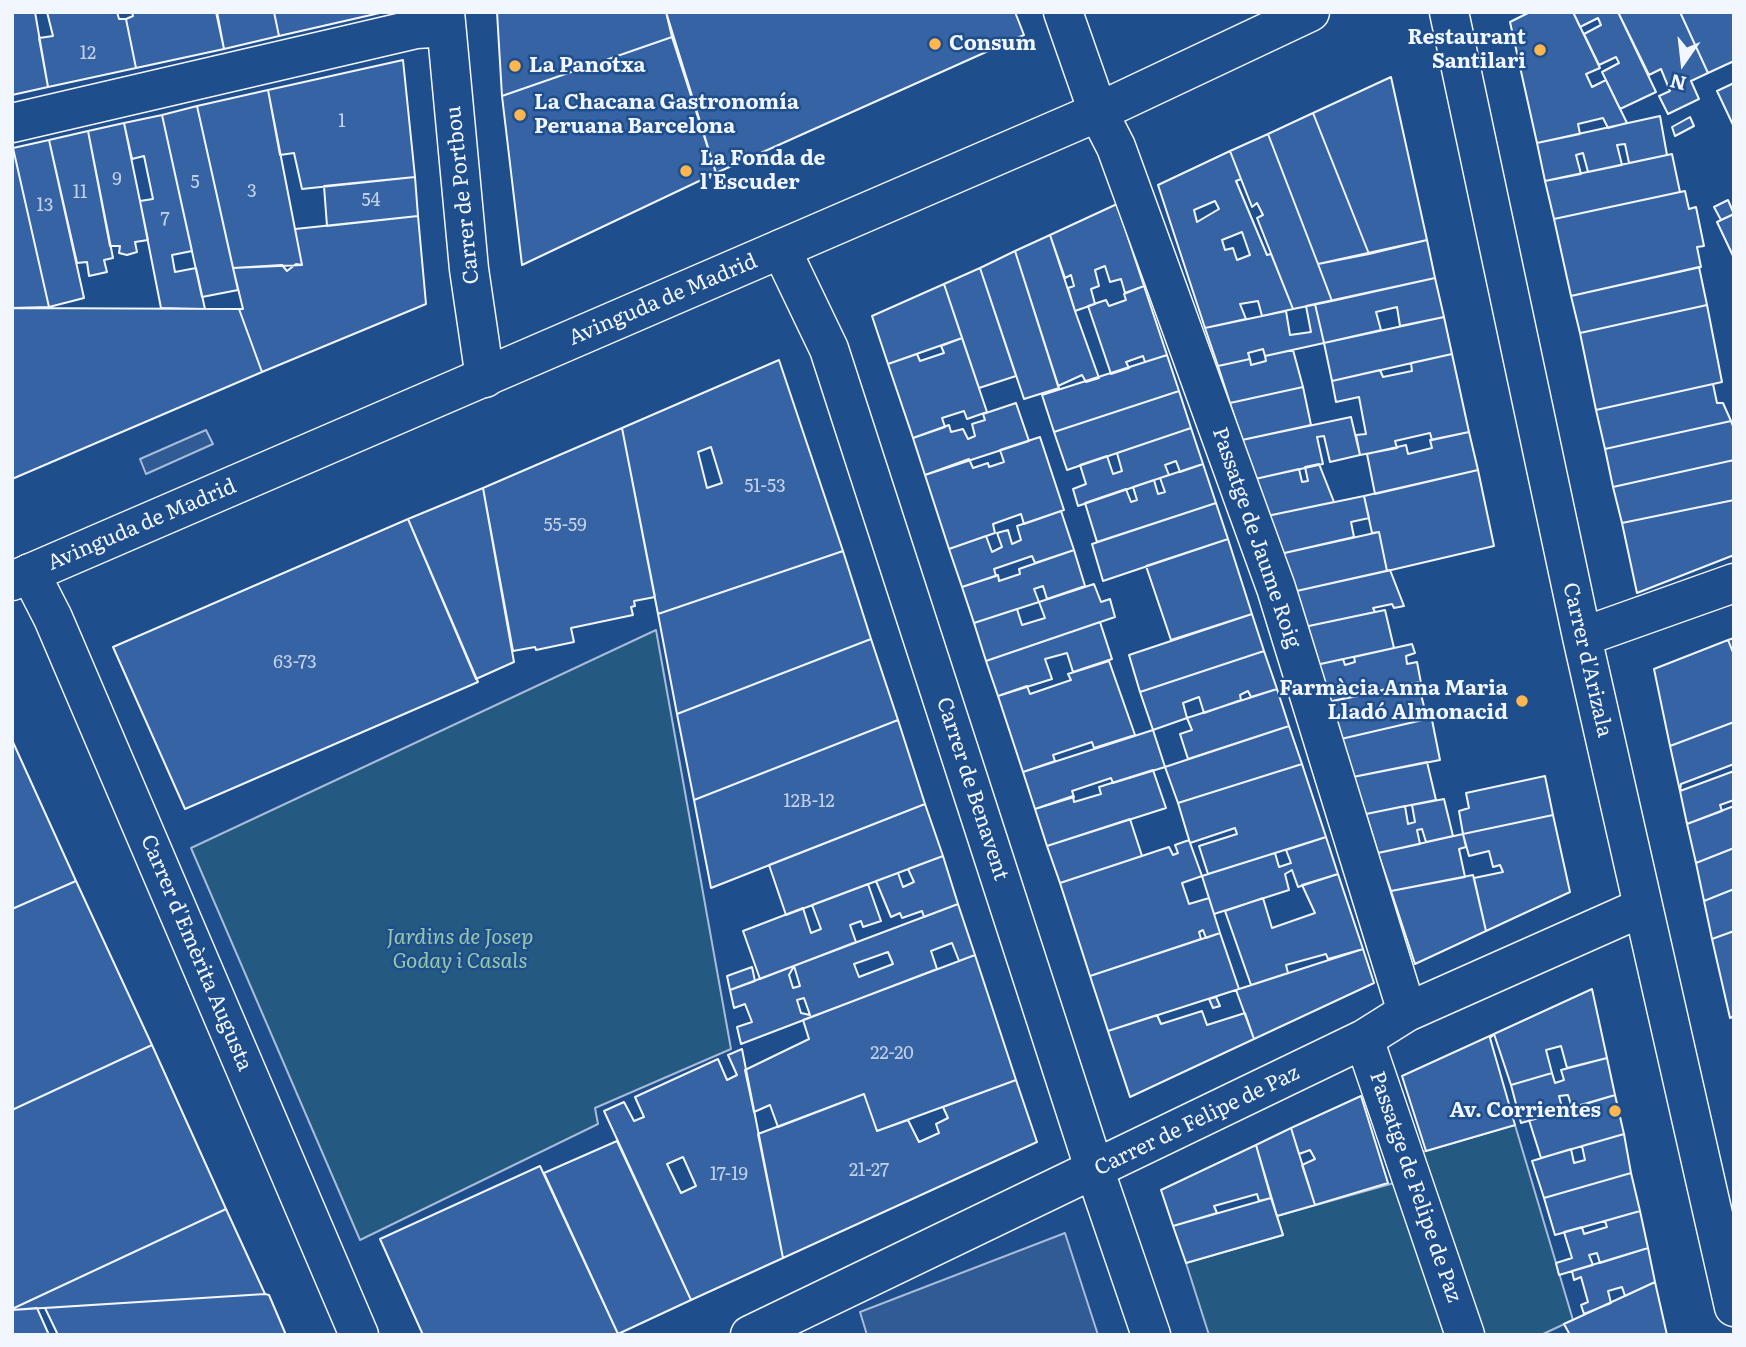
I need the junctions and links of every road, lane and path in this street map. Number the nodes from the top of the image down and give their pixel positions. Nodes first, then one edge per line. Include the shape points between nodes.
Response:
1 (1063, 12) edge
2 (1310, 12) edge
3 (1449, 12) edge
4 (446, 20) edge
5 (1098, 112) junction
6 (12, 123) edge
7 (781, 249) junction
8 (485, 378) junction
9 (21, 577) edge
10 (1734, 583) edge
11 (1582, 637) junction
12 (1643, 907) junction
13 (1407, 1012) junction
14 (1364, 1040) junction
15 (1095, 1171) junction
16 (1719, 1177) edge
17 (1734, 1307) edge
18 (359, 1335) edge
19 (750, 1335) edge
20 (1151, 1335) edge
21 (1465, 1335) edge

1 - 5 street, Passatge de Jaume Roig
2 - 5 street, Avinguda de Madrid
3 - 11 street, Carrer d'Arizala
4 - 6 street
4 - 8 street, Carrer de Portbou via 469,269
5 - 7 street, Avinguda de Madrid
5 - 13 street, Passatge de Jaume Roig via 1116,147 1276,588
7 - 8 street, Avinguda de Madrid
7 - 15 street, Carrer de Benavent via 829,349
8 - 9 street, Avinguda de Madrid
9 - 18 street, Carrer d'Emèrita Augusta via 53,618
10 - 11 street
11 - 12 street, Carrer d'Arizala
12 - 13 street, Carrer de Felipe de Paz
12 - 16 street, Carrer d'Arizala
13 - 14 street, Carrer de Felipe de Paz
14 - 15 street, Carrer de Felipe de Paz
14 - 21 street, Passatge de Felipe de Paz
15 - 19 street, Carrer de Felipe de Paz
15 - 20 street, Carrer de Benavent
16 - 17 street, Carrer d'Arizala

